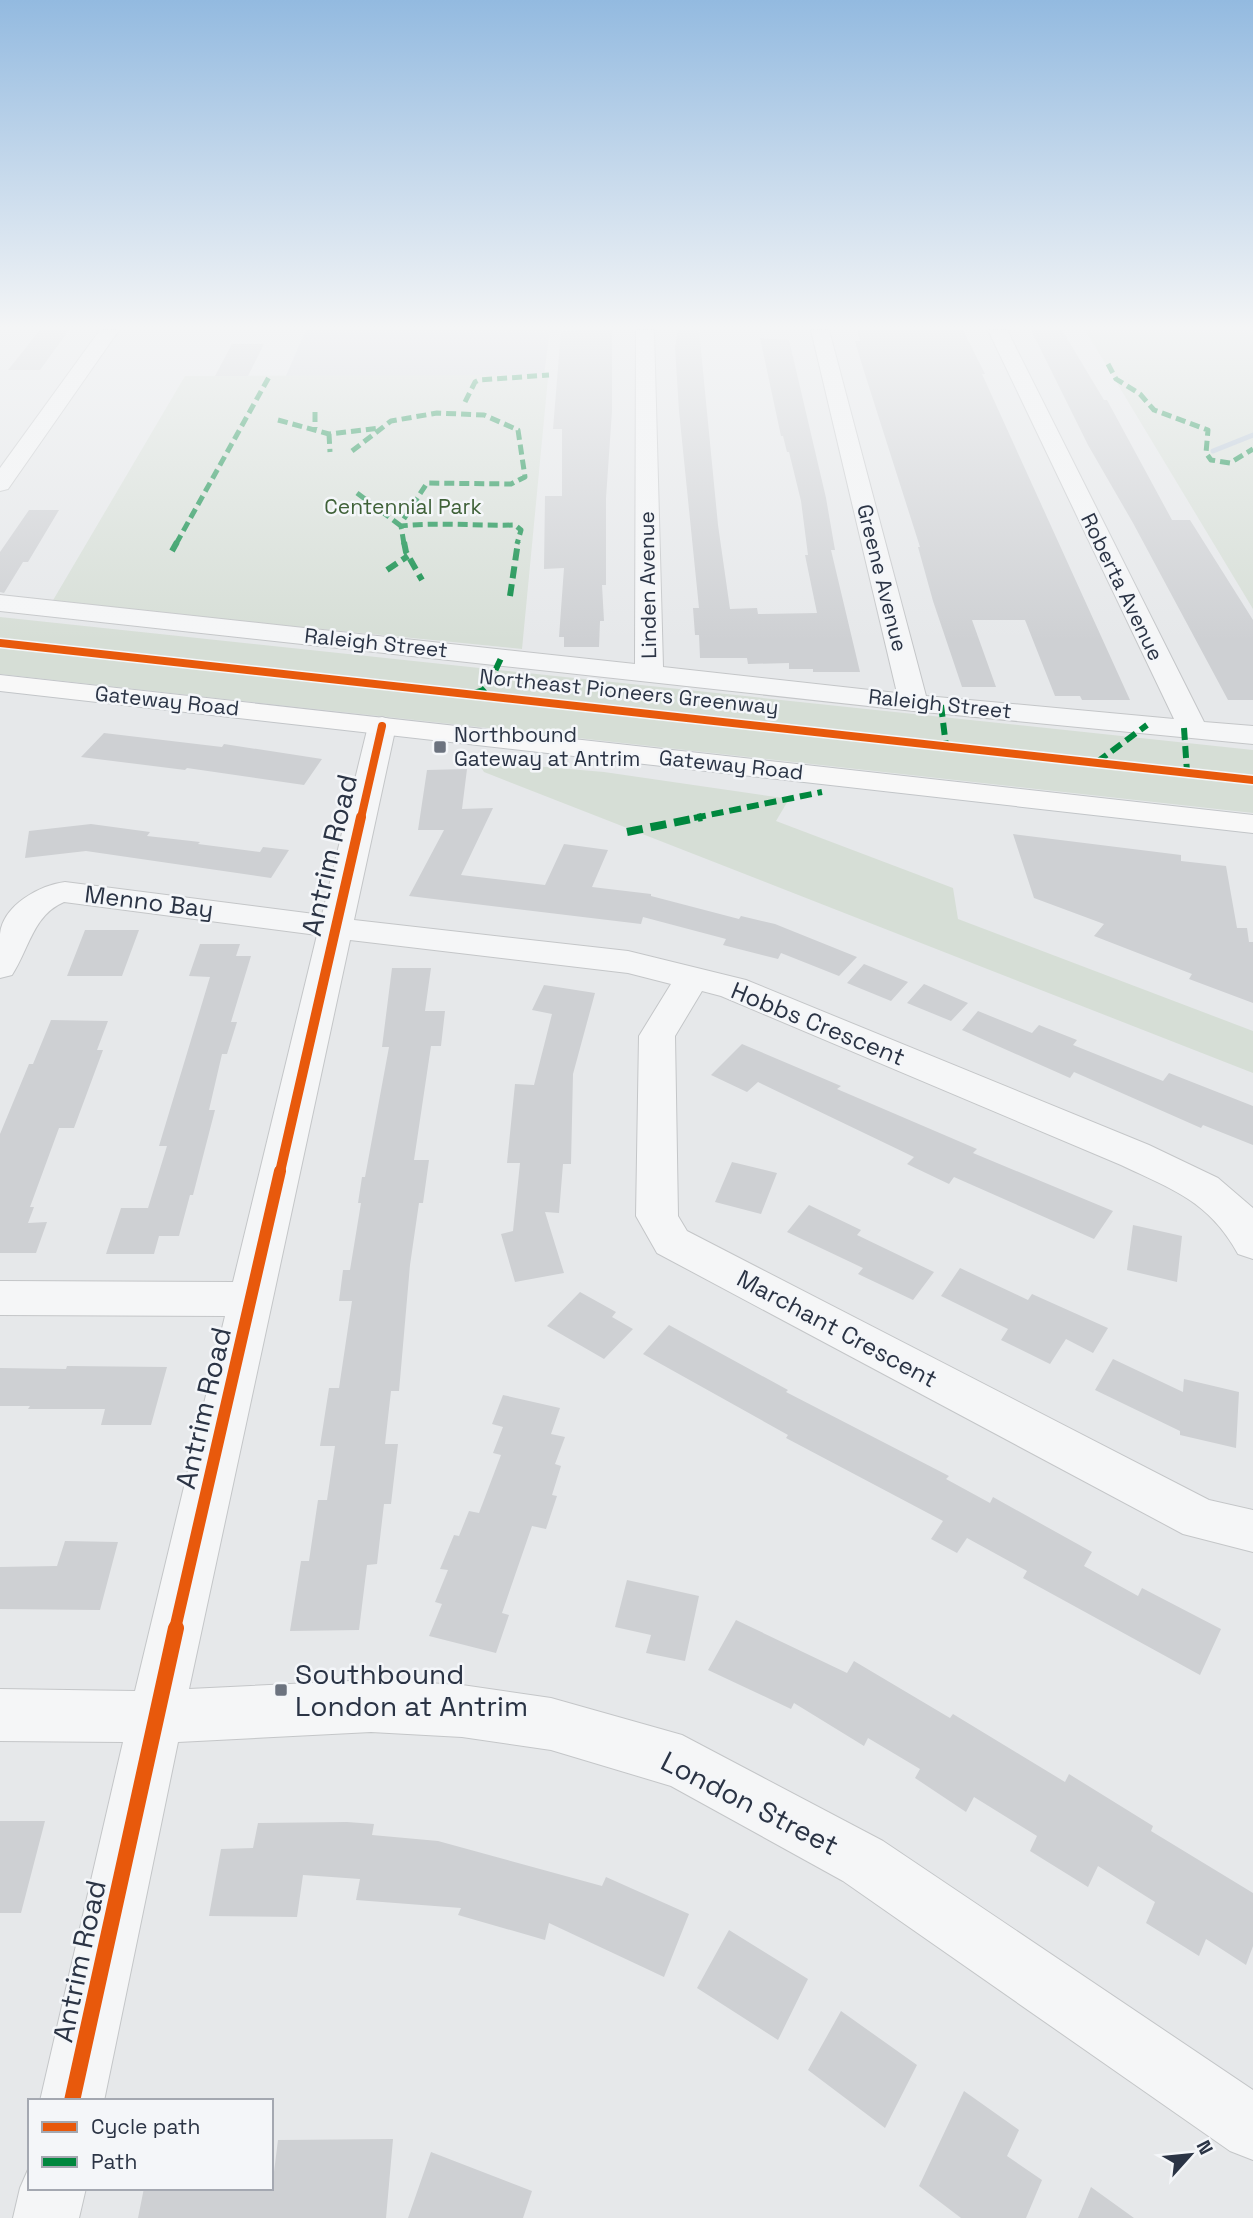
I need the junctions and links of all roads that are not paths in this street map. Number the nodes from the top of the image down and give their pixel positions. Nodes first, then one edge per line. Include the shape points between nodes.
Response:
1 (36, 434) edge
2 (646, 434) edge
3 (846, 434) edge
4 (1048, 434) edge
5 (0, 484) edge
6 (0, 603) edge
7 (649, 672) junction
8 (0, 682) edge
9 (914, 702) junction
10 (383, 726) junction
11 (1193, 729) junction
12 (1253, 735) edge
13 (1253, 824) edge
14 (335, 926) junction
15 (0, 967) edge
16 (692, 978) junction
17 (1253, 1243) edge
18 (0, 1298) edge
19 (251, 1299) junction
20 (1253, 1531) edge
21 (0, 1716) edge
22 (155, 1717) junction
23 (72, 2099) edge
24 (1253, 2128) edge
25 (53, 2190) edge
26 (47, 2218) edge

1 - 5 street
2 - 7 street, Linden Avenue
3 - 9 street, Greene Avenue
4 - 11 street, Roberta Avenue
6 - 7 street, Raleigh Street
7 - 9 street, Raleigh Street
8 - 10 main road, Gateway Road
9 - 11 street, Raleigh Street
10 - 13 main road, Gateway Road
10 - 14 street, Antrim Road
11 - 12 street, Raleigh Street
14 - 15 street, Menno Bay via 59,892 36,905 20,923
14 - 16 street, Hobbs Crescent via 628,962
14 - 19 street, Antrim Road
16 - 17 street, Hobbs Crescent via 733,988 1135,1155 1227,1204
16 - 20 street, Marchant Crescent via 657,1036 657,1216 672,1242 1200,1519
18 - 19 street
19 - 22 street, Antrim Road
21 - 22 street, London Street
22 - 23 street, Antrim Road
22 - 24 street, London Street via 371,1706 462,1711 551,1724 682,1762 863,1861
25 - 26 street

